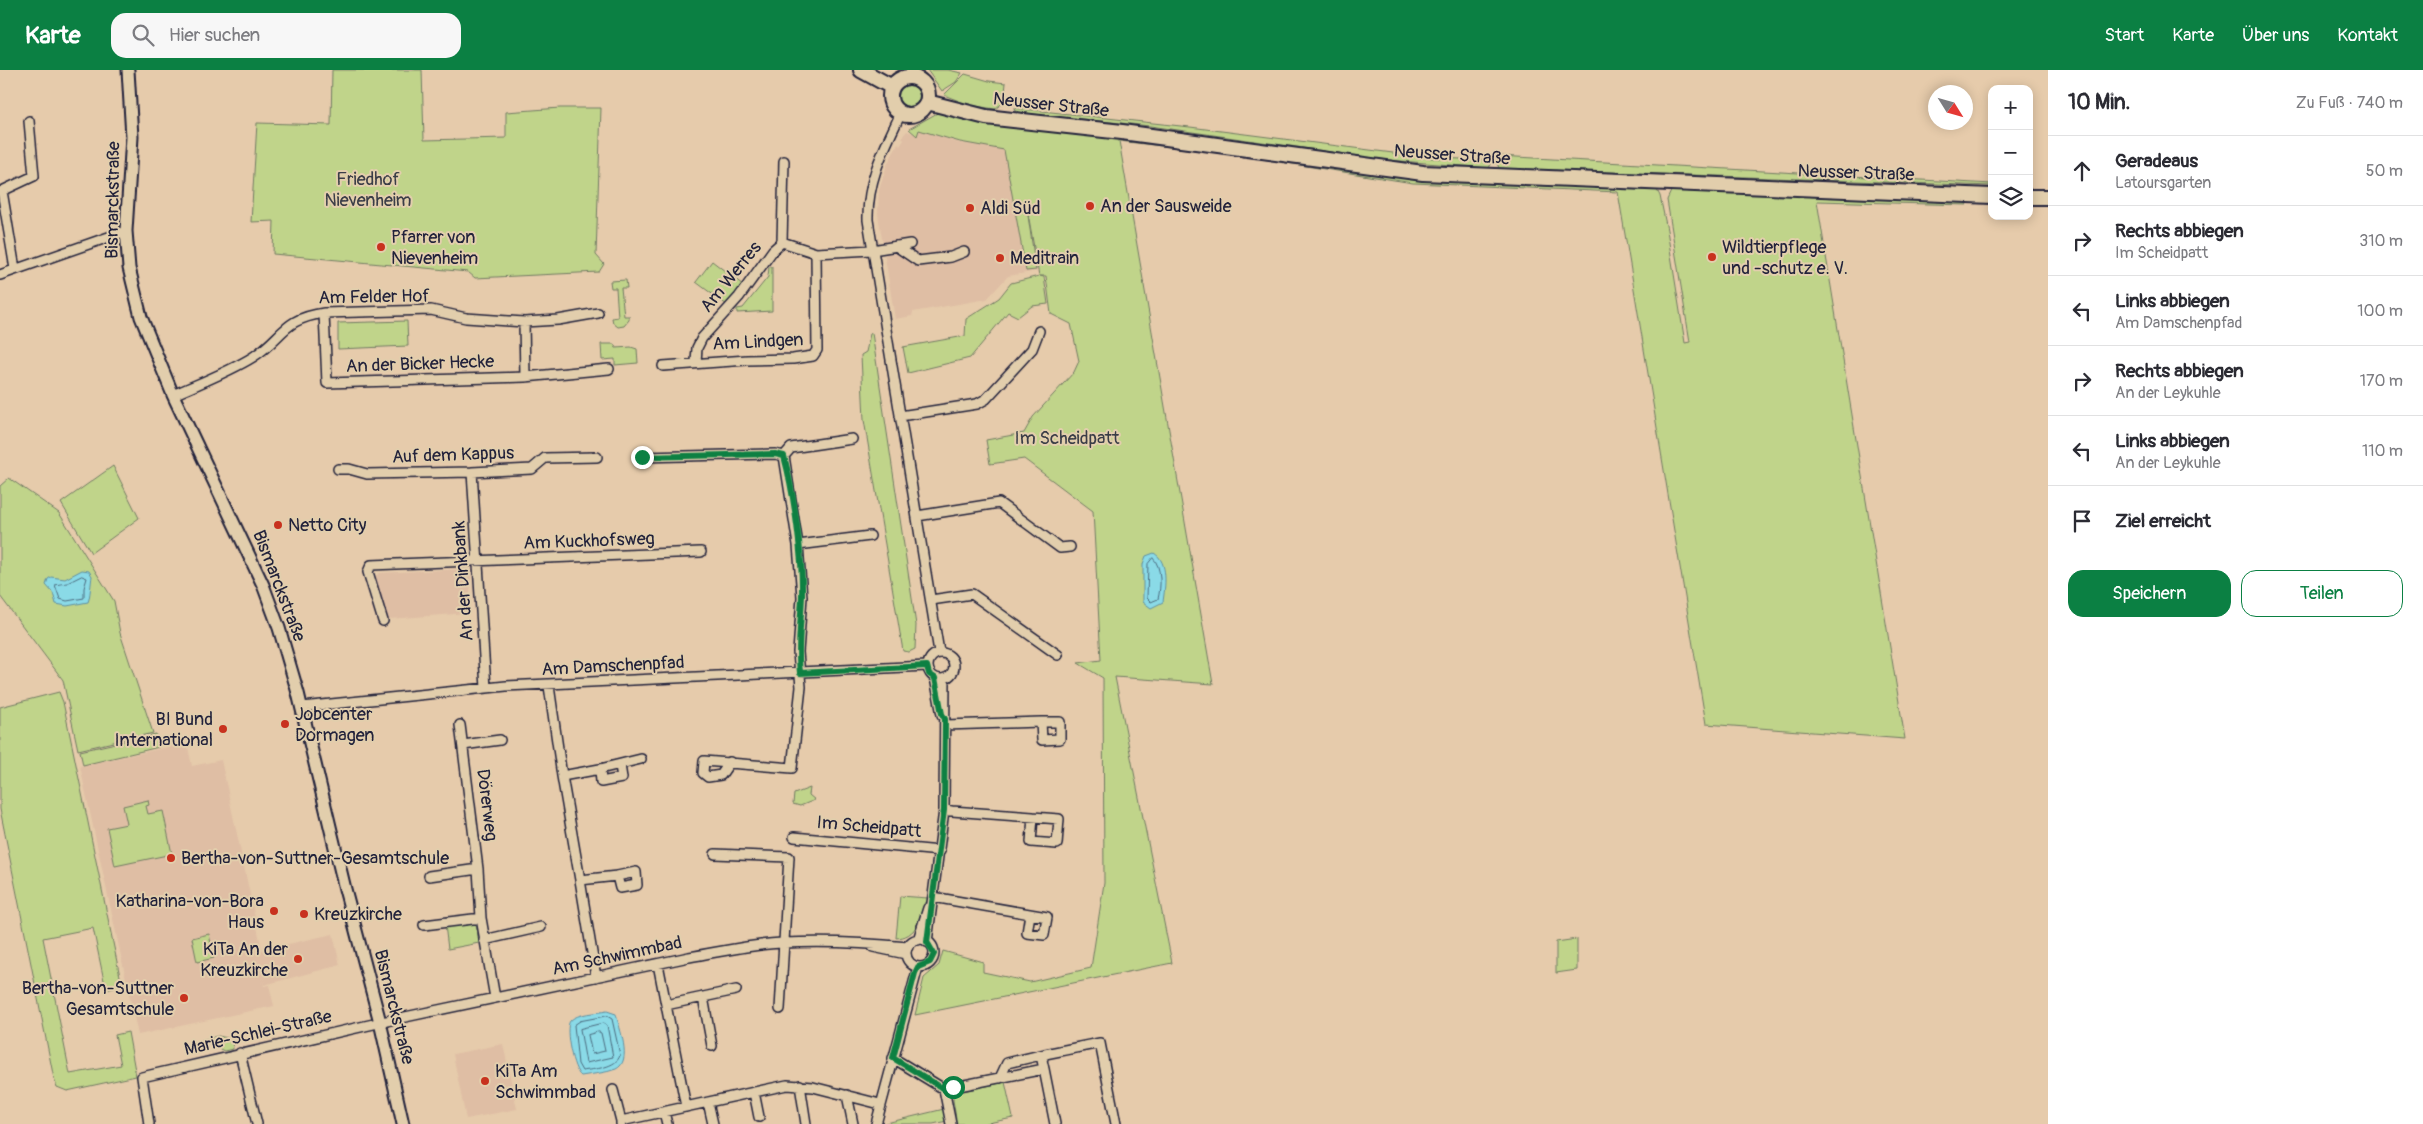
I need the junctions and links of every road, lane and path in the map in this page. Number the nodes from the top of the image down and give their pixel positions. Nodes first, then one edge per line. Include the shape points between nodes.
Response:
1 (128, 70) edge
2 (861, 70) edge
3 (913, 74) edge
4 (892, 87) junction
5 (927, 102) junction
6 (901, 113) junction
7 (29, 121) dead end
8 (784, 160) dead end
9 (1986, 196) edge
10 (2033, 197) edge
11 (2048, 197) edge
12 (126, 231) junction
13 (782, 242) junction
14 (910, 244) dead end
15 (896, 246) junction
16 (872, 250) junction
17 (964, 252) dead end
18 (816, 253) junction
19 (14, 269) junction
20 (0, 276) edge
21 (324, 313) junction
22 (598, 313) dead end
23 (524, 322) junction
24 (1039, 331) dead end
25 (696, 362) junction
26 (663, 366) dead end
27 (609, 369) dead end
28 (525, 376) junction
29 (173, 396) junction
30 (900, 416) junction
31 (852, 439) dead end
32 (784, 456) junction
33 (597, 457) dead end
34 (642, 457) dead end
35 (338, 469) dead end
36 (472, 472) junction
37 (917, 516) junction
38 (870, 536) dead end
39 (798, 545) junction
40 (1070, 548) dead end
41 (701, 552) dead end
42 (478, 562) junction
43 (931, 600) junction
44 (382, 620) dead end
45 (939, 652) junction
46 (1058, 655) dead end
47 (927, 666) junction
48 (800, 673) junction
49 (935, 678) junction
50 (945, 678) junction
51 (548, 686) junction
52 (486, 688) junction
53 (302, 707) junction
54 (945, 722) junction
55 (1041, 722) dead end
56 (460, 725) dead end
57 (500, 740) dead end
58 (463, 745) junction
59 (641, 759) dead end
60 (730, 762) dead end
61 (620, 766) junction
62 (600, 769) junction
63 (562, 776) junction
64 (944, 810) junction
65 (1033, 817) dead end
66 (794, 837) dead end
67 (940, 851) junction
68 (715, 854) dead end
69 (478, 869) junction
70 (429, 876) dead end
71 (616, 876) dead end
72 (580, 880) junction
73 (933, 897) junction
74 (1030, 914) dead end
75 (480, 918) junction
76 (424, 925) dead end
77 (541, 927) dead end
78 (484, 940) junction
79 (923, 941) junction
80 (783, 942) junction
81 (907, 951) junction
82 (658, 964) junction
83 (918, 967) junction
84 (596, 978) junction
85 (736, 990) dead end
86 (703, 997) junction
87 (494, 998) junction
88 (666, 1006) junction
89 (780, 1009) dead end
90 (380, 1022) junction
91 (712, 1046) dead end
92 (240, 1053) junction
93 (1045, 1054) junction
94 (893, 1058) junction
95 (1044, 1069) junction
96 (1000, 1078) junction
97 (800, 1085) junction
98 (944, 1089) junction
99 (613, 1090) dead end
100 (754, 1092) junction
101 (847, 1095) junction
102 (708, 1102) junction
103 (880, 1104) junction
104 (686, 1107) junction
105 (664, 1112) junction
106 (759, 1117) dead end
107 (621, 1122) edge
108 (149, 1124) edge
109 (257, 1124) edge
110 (403, 1124) edge
111 (667, 1124) edge
112 (713, 1124) edge
113 (806, 1124) edge
114 (853, 1124) edge
115 (876, 1124) edge
116 (951, 1124) edge
117 (1055, 1124) edge
118 (1116, 1124) edge

1 - 12 street, Bismarckstraße via 132,137
2 - 4 main road
3 - 4 main road
3 - 5 main road via 926,88
4 - 6 main road via 891,102
5 - 6 main road via 916,114
5 - 9 main road, Neusser Straße via 986,117 1423,173
6 - 16 street via 870,185 868,220
7 - 19 street via 34,176 2,191
8 - 13 street
10 - 11 main road
12 - 19 street
12 - 29 street, Bismarckstraße via 129,268 141,317
13 - 18 street, Am Werres
13 - 25 street, Am Werres via 772,250 739,297 702,338
14 - 15 street
15 - 16 street
15 - 17 street via 918,262
16 - 18 street, Am Werres
16 - 30 street
18 - 25 street, Am Lindgen via 817,350 813,356
19 - 20 street
21 - 23 street, Am Felder Hof via 431,310 466,318
21 - 28 street, An der Bicker Hecke via 327,384
21 - 29 street, Am Felder Hof via 294,321 254,357
22 - 23 street, Am Felder Hof
23 - 28 street
24 - 30 street via 1032,349 986,399 977,404
25 - 26 street, Am Lindgen
27 - 28 street, An der Bicker Hecke
29 - 53 street, Bismarckstraße via 264,585
30 - 37 street
31 - 32 street via 791,448
32 - 34 street
32 - 39 street
33 - 36 street, Auf dem Kappus via 544,458 532,469
35 - 36 street, Auf dem Kappus via 367,474
36 - 42 street, An der Dinkbank
37 - 40 street via 999,503 1060,548
37 - 43 street
38 - 39 street
39 - 48 street via 802,597 798,652
41 - 42 street, Am Kuckhofsweg
42 - 44 street, Am Kuckhofsweg via 371,565 368,572
42 - 52 street, An der Dinkbank
43 - 45 street
43 - 46 street via 972,594
45 - 47 street via 932,655
45 - 50 street, Im Scheidpatt via 948,654 953,661 954,669
47 - 48 street, Am Damschenpfad
47 - 49 street, Im Scheidpatt via 929,674
48 - 51 street, Am Damschenpfad
48 - 60 street via 792,768
49 - 50 street
49 - 54 street, Im Scheidpatt
50 - 54 street, Im Scheidpatt
51 - 52 street, Am Damschenpfad
51 - 63 street
52 - 53 street, Am Damschenpfad
53 - 90 street, Bismarckstraße
54 - 55 street
54 - 64 street, Im Scheidpatt
56 - 58 street, Dörerweg
57 - 58 street
58 - 69 street, Dörerweg
59 - 61 street
61 - 62 street
61 - 62 street via 622,778 601,782
62 - 63 street
63 - 72 street
64 - 65 street
64 - 67 street, Im Scheidpatt
66 - 67 street, Im Scheidpatt
67 - 73 street, Im Scheidpatt
68 - 80 street via 789,857
69 - 70 street
69 - 75 street, Dörerweg
71 - 72 street
72 - 84 street
73 - 74 street
73 - 79 street, Im Scheidpatt
75 - 76 street
75 - 78 street, Dörerweg
77 - 78 street
78 - 87 street, Dörerweg
79 - 81 street
79 - 83 street, Im Scheidpatt via 933,949 933,958 927,965
80 - 81 street, Am Schwimmbad via 863,944
80 - 82 street, Am Schwimmbad
80 - 89 street
81 - 83 street via 910,962
82 - 84 street, Am Schwimmbad
82 - 88 street
83 - 94 street, Im Scheidpatt
84 - 87 street, Am Schwimmbad
85 - 86 street
86 - 88 street
86 - 91 street
87 - 90 street, Am Schwimmbad
88 - 104 street
90 - 92 street, Marie-Schlei-Straße
90 - 110 street, Bismarckstraße
92 - 108 street, Marie-Schlei-Straße via 142,1076
92 - 109 street
93 - 95 street via 1042,1060
93 - 96 street via 1007,1062
93 - 118 street via 1100,1043
94 - 98 street
94 - 103 street, Im Scheidpatt
95 - 96 street
95 - 117 street
96 - 98 street
97 - 100 street
97 - 101 street
97 - 113 street
98 - 116 street
99 - 107 street
100 - 102 street
100 - 106 street
101 - 103 street
101 - 114 street
102 - 104 street
102 - 112 street
103 - 115 street, Im Scheidpatt
104 - 105 street
105 - 107 street
105 - 111 street

